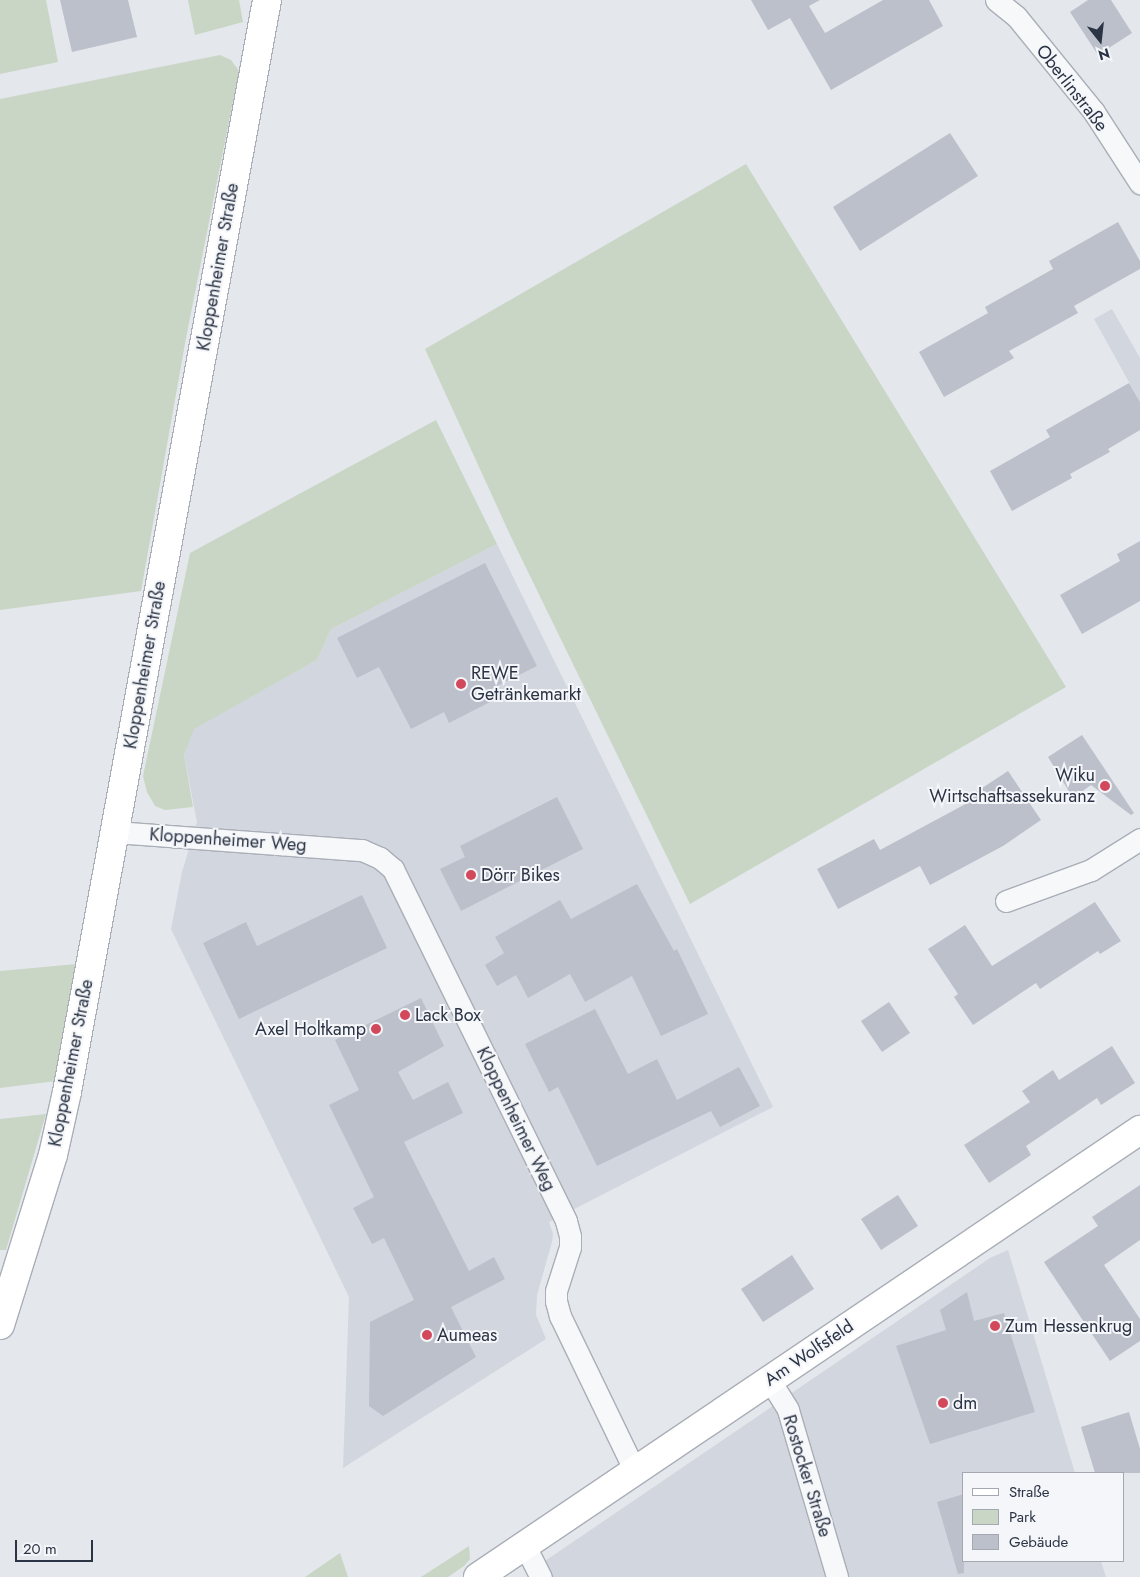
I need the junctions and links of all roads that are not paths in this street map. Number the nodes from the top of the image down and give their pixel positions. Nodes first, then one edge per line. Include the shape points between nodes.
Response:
1 (267, 0) edge
2 (996, 0) edge
3 (1140, 183) edge
4 (114, 832) junction
5 (1140, 838) edge
6 (1006, 901) dead end
7 (1140, 1130) edge
8 (0, 1325) edge
9 (769, 1379) junction
10 (635, 1471) junction
11 (525, 1546) junction
12 (478, 1577) edge
13 (541, 1577) edge
14 (837, 1577) edge

1 - 4 street, Kloppenheimer Straße
2 - 3 street, Oberlinstraße via 1016,16 1094,112
4 - 8 street, Kloppenheimer Straße via 55,1146
4 - 10 street, Kloppenheimer Weg via 362,850 380,858 393,870 566,1221 570,1246 556,1291 560,1316
5 - 6 street via 1090,870
7 - 9 street, Am Wolfsfeld
9 - 10 street, Am Wolfsfeld
9 - 14 street, Rostocker Straße via 788,1410
10 - 11 street, Am Wolfsfeld
11 - 12 street, Am Wolfsfeld
11 - 13 street

